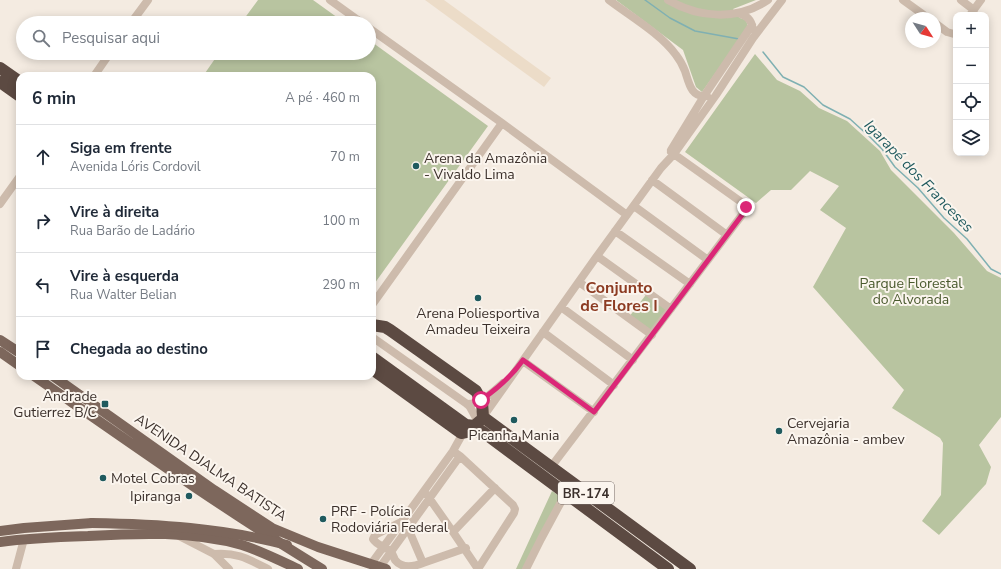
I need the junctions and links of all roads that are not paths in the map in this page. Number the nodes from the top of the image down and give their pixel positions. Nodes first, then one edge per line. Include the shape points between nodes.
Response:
1 (148, 0) edge
2 (330, 0) edge
3 (609, 0) edge
4 (668, 0) edge
5 (768, 0) edge
6 (782, 0) edge
7 (903, 0) edge
8 (961, 0) edge
9 (981, 0) edge
10 (738, 12) junction
11 (920, 12) edge
12 (972, 12) edge
13 (136, 16) edge
14 (352, 16) edge
15 (752, 25) junction
16 (941, 28) edge
17 (376, 33) edge
18 (953, 34) edge
19 (753, 38) junction
20 (739, 52) junction
21 (105, 60) edge
22 (0, 68) edge
23 (97, 72) edge
24 (16, 79) edge
25 (0, 82) edge
26 (16, 93) edge
27 (716, 95) junction
28 (704, 96) junction
29 (502, 123) junction
30 (672, 152) junction
31 (652, 180) junction
32 (16, 182) edge
33 (0, 204) edge
34 (634, 206) junction
35 (627, 215) junction
36 (615, 231) junction
37 (727, 235) junction
38 (597, 256) junction
39 (708, 260) junction
40 (579, 282) junction
41 (690, 284) junction
42 (376, 299) edge
43 (561, 307) junction
44 (671, 309) junction
45 (376, 326) edge
46 (543, 332) junction
47 (652, 334) junction
48 (0, 340) edge
49 (376, 340) edge
50 (16, 350) edge
51 (0, 352) edge
52 (376, 360) edge
53 (523, 360) junction
54 (633, 360) junction
55 (16, 363) edge
56 (516, 370) junction
57 (376, 372) edge
58 (40, 380) edge
59 (59, 380) edge
60 (614, 385) junction
61 (481, 400) junction
62 (467, 404) junction
63 (594, 412) junction
64 (481, 424) junction
65 (463, 433) junction
66 (457, 454) junction
67 (551, 467) junction
68 (495, 488) junction
69 (423, 492) junction
70 (570, 497) junction
71 (430, 498) junction
72 (404, 525) junction
73 (0, 531) edge
74 (453, 532) junction
75 (178, 535) junction
76 (24, 538) junction
77 (0, 542) edge
78 (383, 547) junction
79 (466, 548) junction
80 (391, 551) junction
81 (214, 554) junction
82 (423, 563) junction
83 (375, 567) edge
84 (16, 569) edge
85 (229, 569) edge
86 (268, 569) edge
87 (298, 569) edge
88 (322, 569) edge
89 (478, 569) edge
90 (526, 569) edge
91 (668, 569) edge
92 (690, 569) edge

1 - 13 street
2 - 14 street
3 - 28 street via 671,49 681,64 692,90
4 - 10 street via 688,10 703,13 730,15
5 - 10 street
6 - 19 street
7 - 11 street
8 - 12 street
9 - 12 street
10 - 15 street via 747,16
15 - 19 street
15 - 20 street
16 - 18 street
17 - 29 street
19 - 20 street
20 - 27 street
20 - 28 street
21 - 23 street
22 - 24 highway
25 - 26 highway
27 - 28 street
27 - 30 street
28 - 30 street
29 - 35 street
29 - 42 street
30 - 31 street
30 - 37 street via 746,207
31 - 34 street
31 - 37 street
32 - 33 street
34 - 35 street
34 - 39 street
35 - 36 street
36 - 38 street
36 - 41 street
37 - 39 street
38 - 40 street
38 - 44 street
39 - 41 street
40 - 43 street
40 - 47 street
41 - 44 street
43 - 46 street
43 - 54 street
44 - 47 street
45 - 61 highway via 390,330 469,385
46 - 53 street
46 - 60 street
47 - 54 street
48 - 50 main road
49 - 62 street
51 - 55 main road
52 - 64 highway via 466,425
53 - 56 street
53 - 63 street
54 - 60 street
56 - 61 street
56 - 64 street
57 - 65 highway
58 - 88 main road, AVENIDA DJALMA BATISTA via 210,498
59 - 83 main road, AVENIDA DJALMA BATISTA via 272,528
60 - 63 street
61 - 62 street
61 - 64 highway
62 - 64 street
63 - 67 street
64 - 65 highway
64 - 67 highway, BR-174
64 - 70 highway, BR-174
65 - 66 street
66 - 68 street
66 - 69 street
66 - 71 street
67 - 92 highway, BR-174
68 - 74 street
68 - 89 street via 515,509
69 - 71 street
69 - 72 street
70 - 90 street via 565,497 561,502
70 - 91 highway, BR-174
71 - 72 street via 414,519
71 - 74 street
72 - 78 street
72 - 78 street via 375,535 373,539
72 - 80 street
72 - 82 street
73 - 83 main road, bridge via 92,523 166,525 264,539
74 - 79 street
75 - 76 main road
75 - 81 street
75 - 87 main road via 258,550
76 - 77 main road
76 - 84 street
78 - 80 street
78 - 83 street
79 - 82 street
79 - 89 street
80 - 82 street via 396,562 404,568
80 - 83 street
81 - 85 street
81 - 86 street via 238,555

